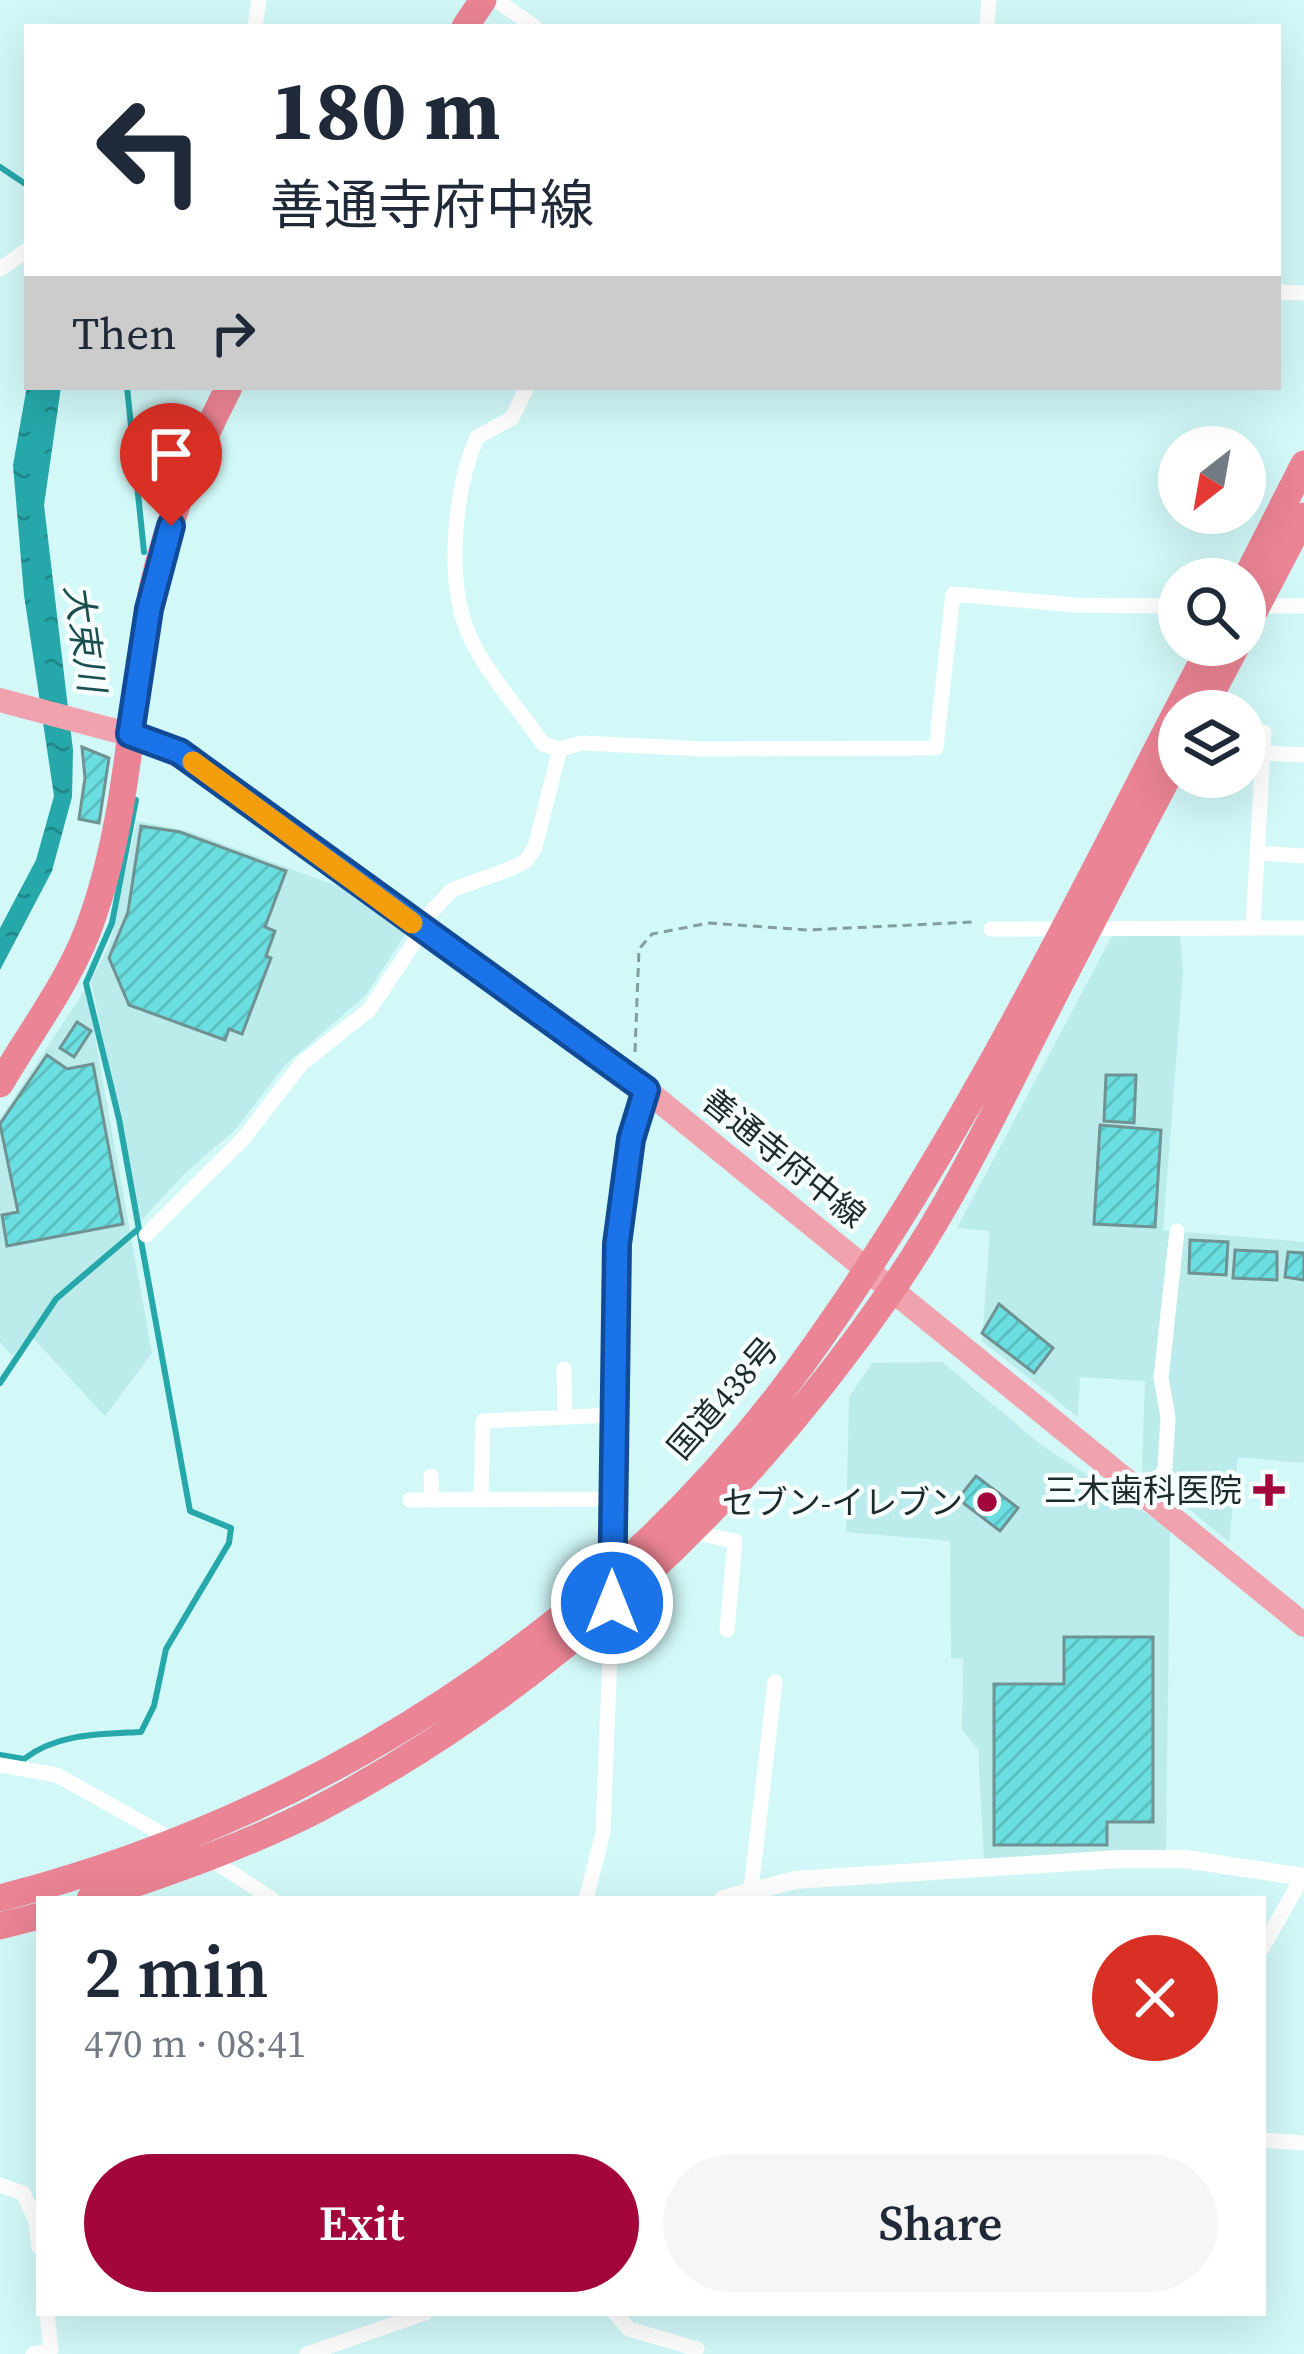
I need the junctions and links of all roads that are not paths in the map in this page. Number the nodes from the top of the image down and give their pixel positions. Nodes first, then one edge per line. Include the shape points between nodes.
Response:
1 (496, 0) edge
2 (531, 24) edge
3 (228, 390) edge
4 (526, 390) edge
5 (1304, 464) edge
6 (1304, 516) edge
7 (1256, 558) edge
8 (1266, 584) edge
9 (1158, 606) edge
10 (1304, 606) edge
11 (1266, 612) edge
12 (1201, 666) edge
13 (0, 700) edge
14 (130, 734) junction
15 (560, 749) junction
16 (1266, 753) edge
17 (1304, 755) edge
18 (1158, 791) edge
19 (1260, 798) edge
20 (1257, 853) junction
21 (1304, 856) edge
22 (1253, 926) junction
23 (991, 928) road end
24 (1304, 928) edge
25 (419, 929) junction
26 (1074, 931) junction
27 (0, 1084) edge
28 (640, 1086) junction
29 (1177, 1232) dead end
30 (146, 1235) dead end
31 (868, 1268) junction
32 (893, 1288) junction
33 (564, 1369) dead end
34 (614, 1415) junction
35 (565, 1418) junction
36 (431, 1476) dead end
37 (410, 1499) dead end
38 (432, 1499) junction
39 (481, 1499) junction
40 (610, 1499) junction
41 (1152, 1499) junction
42 (691, 1532) junction
43 (614, 1570) junction
44 (612, 1603) junction
45 (1304, 1625) edge
46 (727, 1630) dead end
47 (775, 1682) dead end
48 (0, 1765) edge
49 (176, 1841) junction
50 (207, 1857) junction
51 (1303, 1876) edge
52 (800, 1879) junction
53 (751, 1889) junction
54 (50, 1896) edge
55 (99, 1896) edge
56 (267, 1896) edge
57 (587, 1896) edge
58 (731, 1896) edge
59 (793, 1896) edge
60 (0, 1898) edge
61 (36, 1901) edge
62 (36, 1903) edge
63 (0, 1926) edge
64 (1266, 1942) edge
65 (1266, 2140) edge
66 (1304, 2144) edge
67 (0, 2185) edge
68 (36, 2221) edge
69 (47, 2316) edge
70 (416, 2316) edge
71 (618, 2316) edge
72 (697, 2349) dead end
73 (33, 2354) edge
74 (307, 2354) edge

1 - 2 street
3 - 14 highway via 161,554
4 - 15 street via 512,418 477,437 454,552 469,636 543,744
5 - 7 highway
6 - 8 highway
9 - 15 street via 952,594 936,748 582,742
10 - 11 street
12 - 26 highway, 国道438号
13 - 14 main road, 善通寺府中線
14 - 25 main road, 善通寺府中線 via 179,752
14 - 27 highway via 94,916
15 - 25 street via 526,861 452,890
16 - 17 street
18 - 26 highway, 国道438号
19 - 20 street
20 - 21 street
20 - 22 street
22 - 24 street
22 - 26 street
23 - 26 street
25 - 28 main road, 善通寺府中線
25 - 30 street via 369,1010 302,1063 243,1139
26 - 31 highway, 国道438号
26 - 32 highway, 国道438号 via 986,1128
28 - 31 main road, 善通寺府中線
28 - 34 street via 617,1244
29 - 41 street via 1161,1378 1165,1467
31 - 32 main road, 善通寺府中線
31 - 43 highway, 国道438号 via 786,1383
32 - 41 main road, 善通寺府中線
32 - 42 highway, 国道438号 via 812,1398
33 - 35 street
34 - 35 street
34 - 40 street
35 - 39 street via 483,1421
36 - 38 street
37 - 38 street
38 - 39 street
39 - 40 street
40 - 43 street
41 - 45 main road, 善通寺府中線
42 - 44 highway, 国道438号
42 - 46 street via 735,1541
43 - 44 street
43 - 49 highway, 国道438号 via 448,1698 304,1785
44 - 50 highway, 国道438号 via 464,1721 317,1809
44 - 57 street via 603,1833
47 - 53 street
48 - 49 street via 57,1775
49 - 54 highway, 国道438号
50 - 55 highway, 国道438号
50 - 56 street
51 - 52 street via 1185,1859
51 - 64 street
52 - 53 street
52 - 59 street
53 - 58 street
60 - 61 highway, 国道438号
62 - 63 highway, 国道438号
65 - 66 street
67 - 68 street via 23,2193
69 - 73 street via 51,2350
70 - 74 street
71 - 72 street via 629,2329

